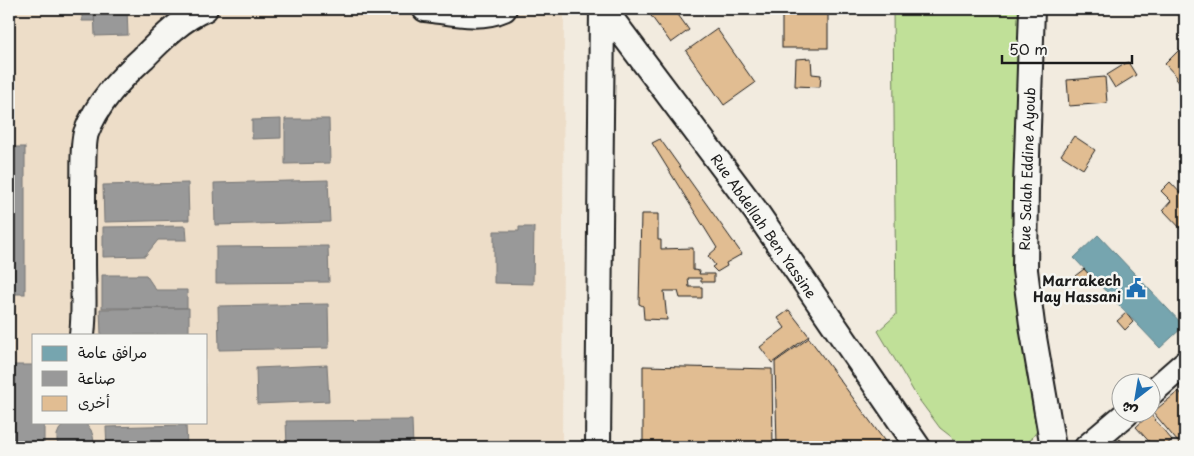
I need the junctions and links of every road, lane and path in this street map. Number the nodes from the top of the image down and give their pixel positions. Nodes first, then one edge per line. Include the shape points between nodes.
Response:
1 (205, 9) edge
2 (425, 9) edge
3 (504, 9) edge
4 (603, 9) edge
5 (1032, 9) edge
6 (82, 334) edge
7 (1185, 363) edge
8 (1162, 383) edge
9 (1114, 424) edge
10 (598, 447) edge
11 (918, 447) edge
12 (1053, 447) edge
13 (1087, 447) edge

1 - 6 street via 170,32 137,63 107,95 93,117 86,136 84,156
2 - 3 street via 471,15
4 - 10 street
4 - 11 street, Rue Abdellah Ben Yassine via 755,210
5 - 12 street, Rue Salah Eddine Ayoub via 1025,270
7 - 8 street
9 - 13 street

